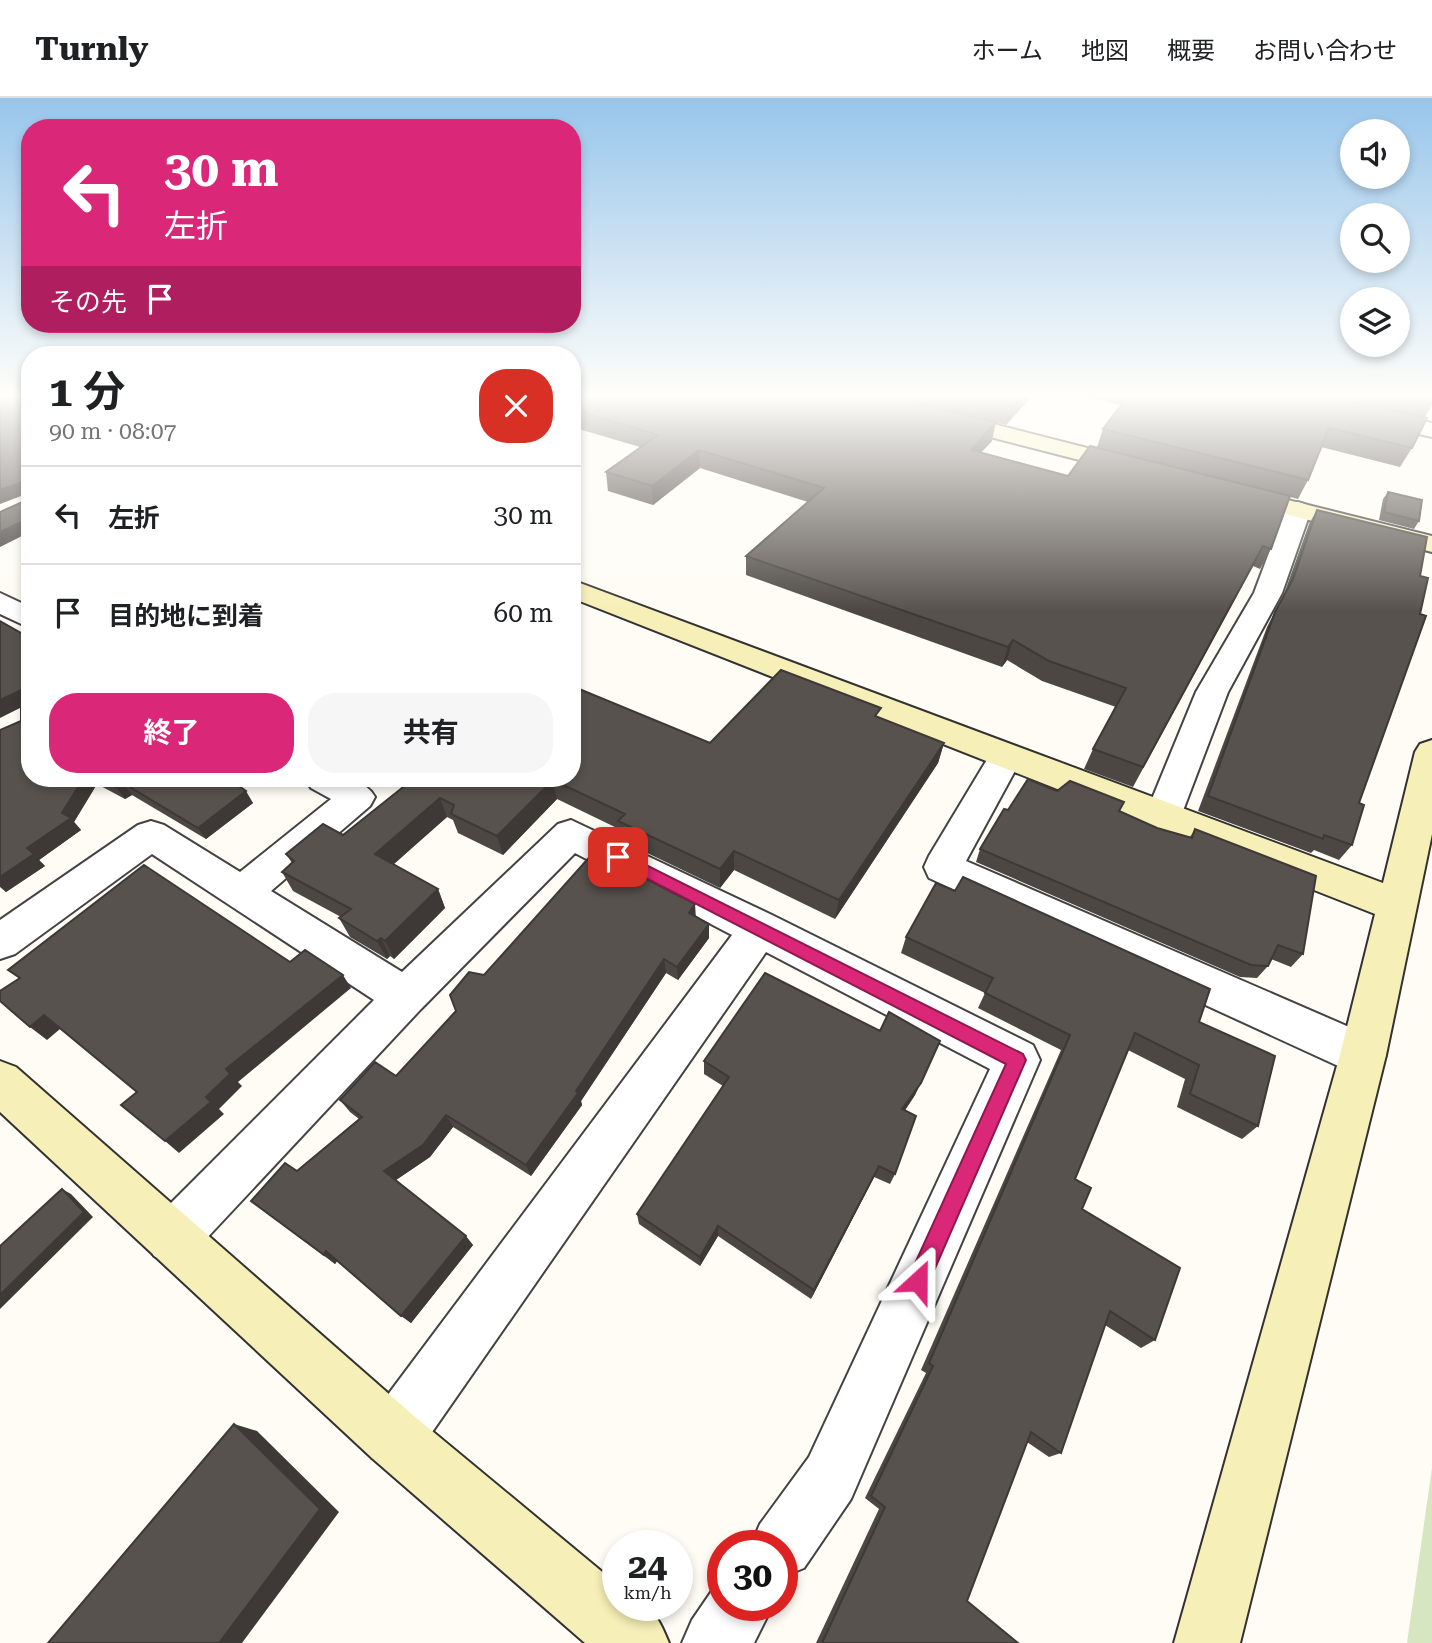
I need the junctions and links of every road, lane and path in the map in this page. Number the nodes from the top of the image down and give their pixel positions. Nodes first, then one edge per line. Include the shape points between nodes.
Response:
1 (1136, 468) edge
2 (1151, 472) edge
3 (1218, 489) edge
4 (1298, 510) junction
5 (1432, 544) edge
6 (581, 591) edge
7 (0, 603) edge
8 (21, 614) edge
9 (1432, 752) edge
10 (1006, 756) junction
11 (338, 787) edge
12 (1163, 817) junction
13 (242, 893) junction
14 (1396, 905) junction
15 (760, 928) junction
16 (0, 942) edge
17 (405, 997) junction
18 (1363, 1055) junction
19 (0, 1082) edge
20 (172, 1237) junction
21 (393, 1437) junction
22 (793, 1530) edge
23 (730, 1621) edge
24 (636, 1643) edge
25 (715, 1643) edge
26 (1207, 1643) edge

1 - 2 street
3 - 4 street
4 - 5 street
4 - 12 street via 1268,593 1212,692
6 - 10 street
7 - 8 street
9 - 14 street
10 - 12 street
10 - 18 street via 943,867
11 - 13 street via 357,797
12 - 14 street
13 - 16 street via 151,835
13 - 17 street
14 - 18 street
15 - 17 street via 571,834
15 - 21 street
15 - 22 street via 1017,1060 830,1478
17 - 20 street
18 - 26 street
19 - 20 street
20 - 21 street
21 - 24 street
23 - 25 street

